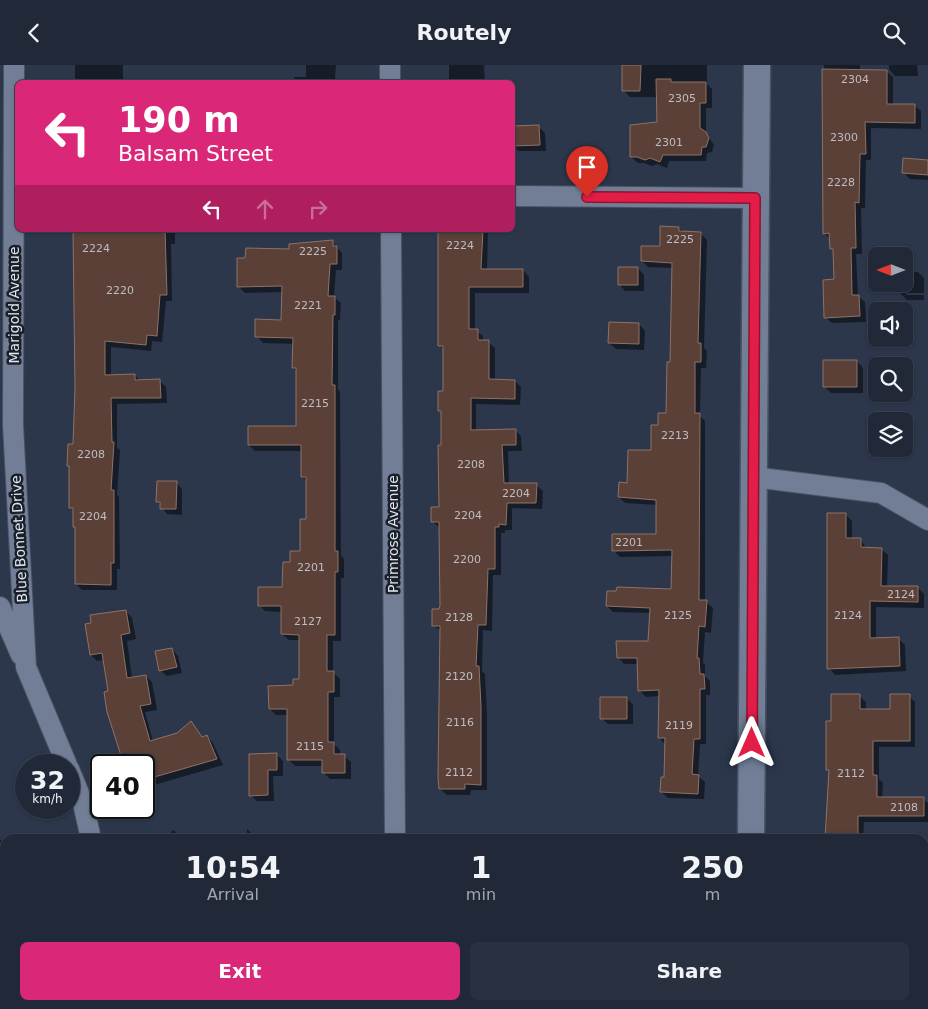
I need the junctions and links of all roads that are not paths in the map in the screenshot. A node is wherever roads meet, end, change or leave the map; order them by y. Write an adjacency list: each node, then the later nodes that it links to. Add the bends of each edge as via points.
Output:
1 (14, 65): 5 (street, Marigold Avenue)
2 (390, 65): 4 (street)
3 (757, 65): 7 (street)
4 (390, 80)
5 (10, 193): 9 (street, Marigold Avenue)
6 (515, 196): 7 (street)
7 (755, 198): 10 (street)
8 (391, 232): 17 (street, Primrose Avenue)
9 (7, 427): 13 (street, Blue Bonnet Drive)
10 (753, 477): 11 (street, via 881,493); 18 (street)
11 (928, 521)
12 (0, 607): 13 (street, Blue Bonnet Drive)
13 (26, 667): 14 (street, Blue Bonnet Drive)
14 (62, 754)
15 (80, 796): 16 (street)
16 (90, 834)
17 (395, 834)
18 (751, 834)

